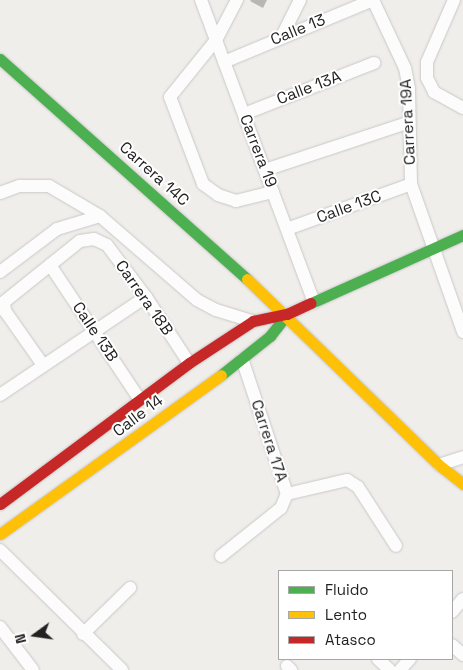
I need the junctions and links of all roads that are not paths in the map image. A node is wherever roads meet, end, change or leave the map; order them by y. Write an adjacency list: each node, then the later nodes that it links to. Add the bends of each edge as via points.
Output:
1 (201, 0): 7 (street, Carrera 19)
2 (237, 0): 7 (street)
3 (300, 0): 6 (street)
4 (373, 0): 6 (street, Calle 13); 13 (street, Carrera 19A, via 405,68 409,89)
5 (454, 0): 11 (street, via 427,62 427,78 434,92)
6 (282, 36): 9 (street, Calle 13)
7 (216, 40): 9 (street, Carrera 19); 16 (street, via 170,97 203,184 218,195 236,201)
8 (0, 58): 26 (street, Carrera 14C)
9 (224, 62): 12 (street, Carrera 19)
10 (374, 63): 12 (street, Calle 13A)
11 (463, 108)
12 (244, 114): 14 (street, Carrera 19)
13 (407, 123): 14 (street); 15 (street, Carrera 19A)
14 (265, 170): 16 (street, Carrera 19)
15 (411, 184): 19 (street, Calle 13C); 21 (street, Carrera 19A)
16 (273, 192): 19 (street, Carrera 19)
17 (0, 193): 18 (street, via 19,186 49,186)
18 (100, 216): 23 (street, via 57,228); 27 (street, via 197,300 216,310)
19 (287, 229): 25 (street, Carrera 19)
20 (463, 235): 21 (street, Calle 14)
21 (434, 247): 25 (street, Calle 14); 29 (street, Carrera 19A)
22 (50, 265): 24 (street, Carrera 18B, via 80,241 94,239 107,245); 28 (street, Calle 13B); 32 (street, via 4,302 5,311)
23 (0, 272)
24 (146, 297): 28 (street); 31 (street, Carrera 18B)
25 (314, 303): 26 (street, Calle 14)
26 (287, 314): 27 (street, Calle 14); 30 (street, Calle 14, via 270,336); 36 (street, Carrera 14C)
27 (253, 321): 31 (street, Calle 14)
28 (93, 330): 32 (street); 34 (street, Calle 13B)
29 (463, 332)
30 (242, 359): 38 (street, Carrera 17A); 40 (street, Calle 14, via 111,457)
31 (189, 363): 34 (street, Calle 14)
32 (43, 365): 33 (street)
33 (0, 395)
34 (140, 400): 39 (street, Calle 14)
35 (463, 458): 36 (street)
36 (439, 465): 37 (street, Carrera 14C)
37 (463, 484)
38 (287, 494): 41 (street, via 348,480 358,486); 43 (street, Carrera 17A, via 281,508)
39 (0, 504)
40 (0, 534)
41 (396, 546)
42 (0, 550): 48 (street)
43 (221, 556)
44 (130, 588): 48 (street)
45 (463, 600): 46 (street)
46 (453, 611)
47 (0, 627): 53 (street)
48 (83, 634): 54 (street)
49 (453, 646): 50 (street)
50 (463, 655)
51 (379, 660): 55 (street)
52 (409, 660): 56 (street)
53 (33, 670)
54 (122, 670)
55 (390, 670)
56 (400, 670)

